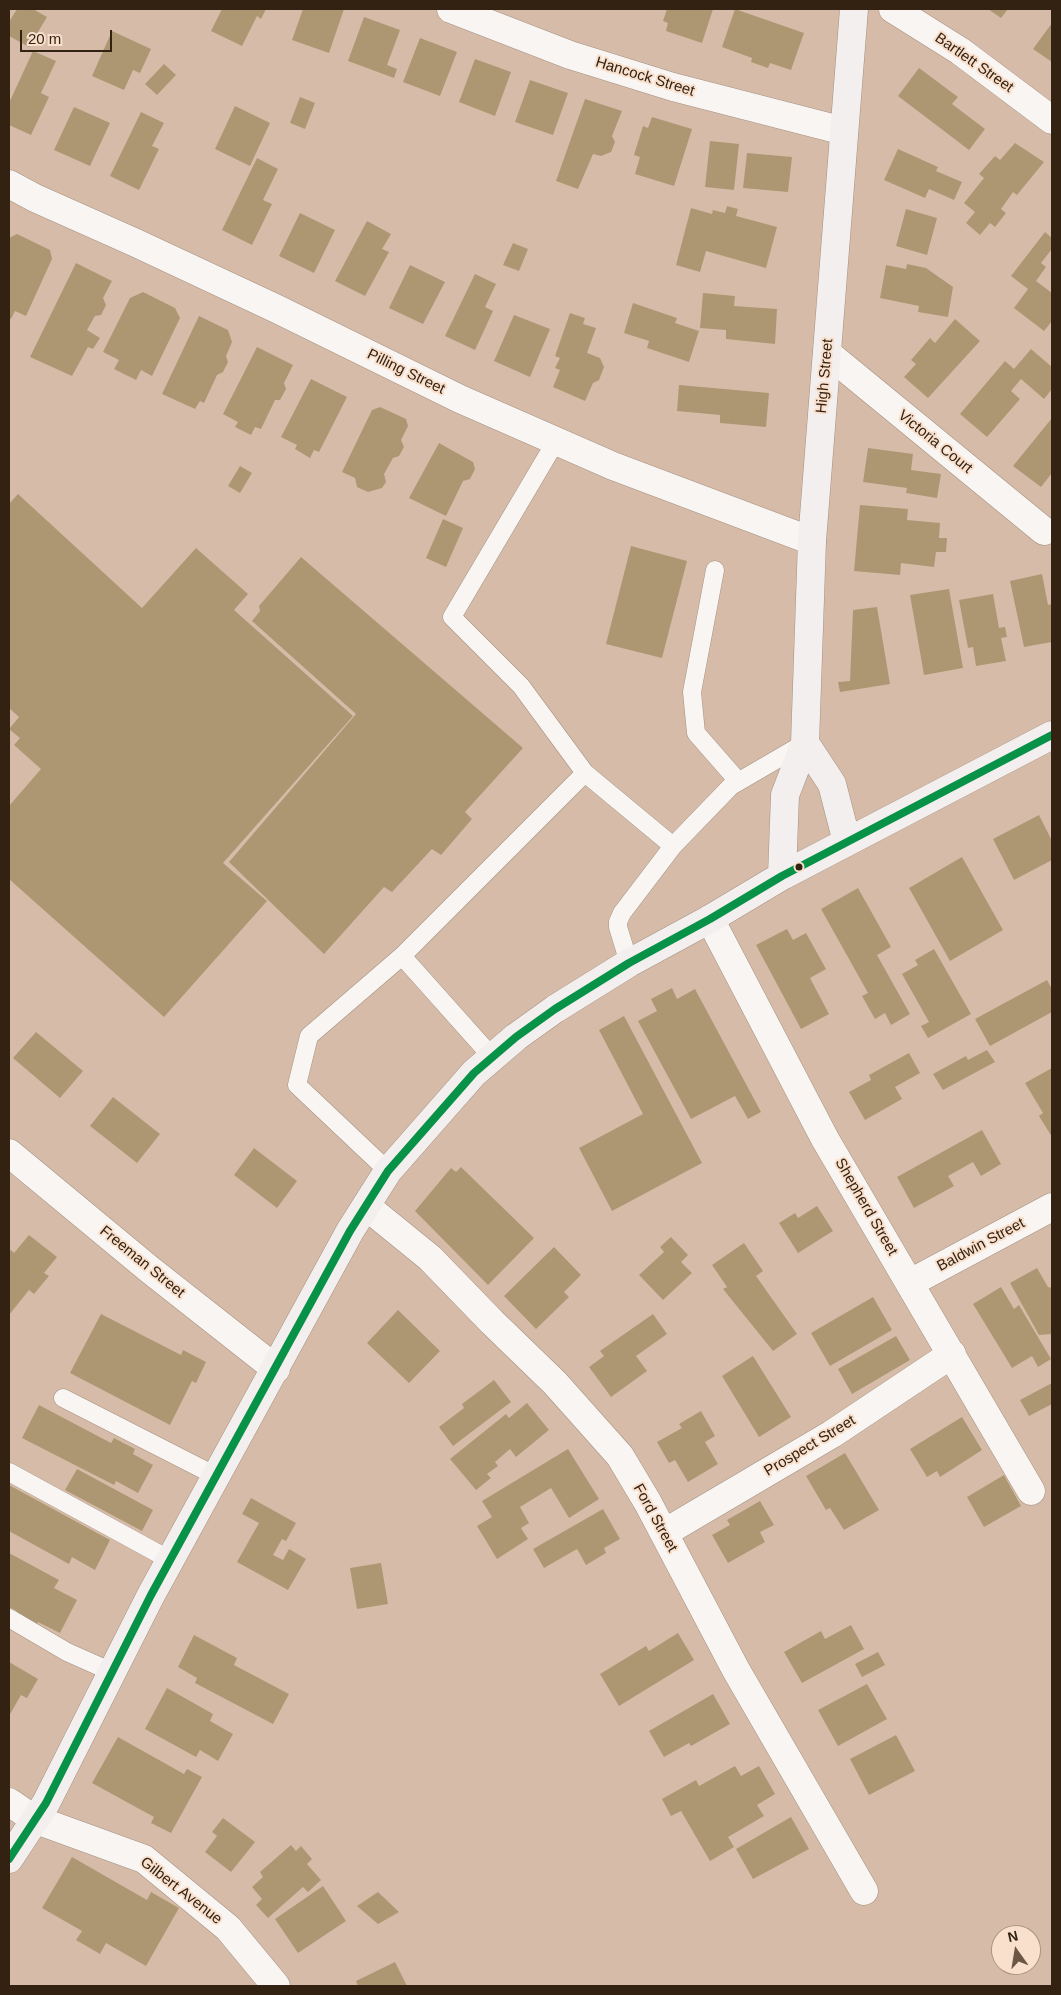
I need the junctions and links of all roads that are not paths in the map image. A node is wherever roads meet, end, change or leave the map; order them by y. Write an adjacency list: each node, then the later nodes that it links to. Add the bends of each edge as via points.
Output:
1 (451, 9): 5 (street, Hancock Street, via 580,58 673,87)
2 (854, 9): 5 (street, High Street)
3 (893, 9): 4 (street, Bartlett Street, via 960,51)
4 (1052, 120)
5 (844, 131): 7 (street, High Street)
6 (9, 184): 8 (street, Pilling Street, via 460,399)
7 (827, 353): 9 (street, Victoria Court); 10 (street, High Street)
8 (556, 441): 10 (street, Pilling Street); 14 (lane, via 452,616 520,686)
9 (1044, 531)
10 (812, 541): 13 (street, High Street)
11 (715, 570): 15 (lane, via 692,692 696,733)
12 (1051, 739): 16 (street)
13 (805, 743): 15 (lane); 16 (street, via 832,784); 18 (street, High Street, via 784,795)
14 (585, 773): 17 (lane); 20 (lane)
15 (738, 781): 17 (lane)
16 (847, 842): 18 (street)
17 (673, 846): 21 (lane, via 618,922)
18 (782, 876): 19 (street)
19 (710, 919): 21 (street); 27 (street, Shepherd Street, via 825,1139)
20 (402, 956): 22 (lane); 24 (lane, via 309,1036 297,1085)
21 (629, 962): 22 (street, via 558,1006)
22 (492, 1058): 24 (street)
23 (9, 1153): 29 (street, Freeman Street)
24 (388, 1171): 25 (street)
25 (366, 1206): 29 (street); 34 (street, Ford Street, via 430,1258 589,1420 620,1456)
26 (1052, 1207): 27 (street, Baldwin Street)
27 (910, 1283): 28 (street, Shepherd Street)
28 (952, 1354): 33 (street, Shepherd Street); 34 (street, Prospect Street, via 832,1434)
29 (276, 1369): 32 (street)
30 (63, 1398): 32 (lane)
31 (9, 1472): 35 (lane)
32 (216, 1476): 35 (street)
33 (1031, 1491)
34 (664, 1533): 41 (street, Ford Street, via 736,1670)
35 (170, 1560): 37 (street)
36 (9, 1618): 37 (lane, via 68,1652)
37 (112, 1672): 39 (street, via 46,1803)
38 (9, 1802): 39 (street, Gilbert Avenue)
39 (34, 1819): 40 (street); 42 (street, Gilbert Avenue, via 144,1859 228,1928)
40 (9, 1859)
41 (864, 1891)
42 (276, 1986)

